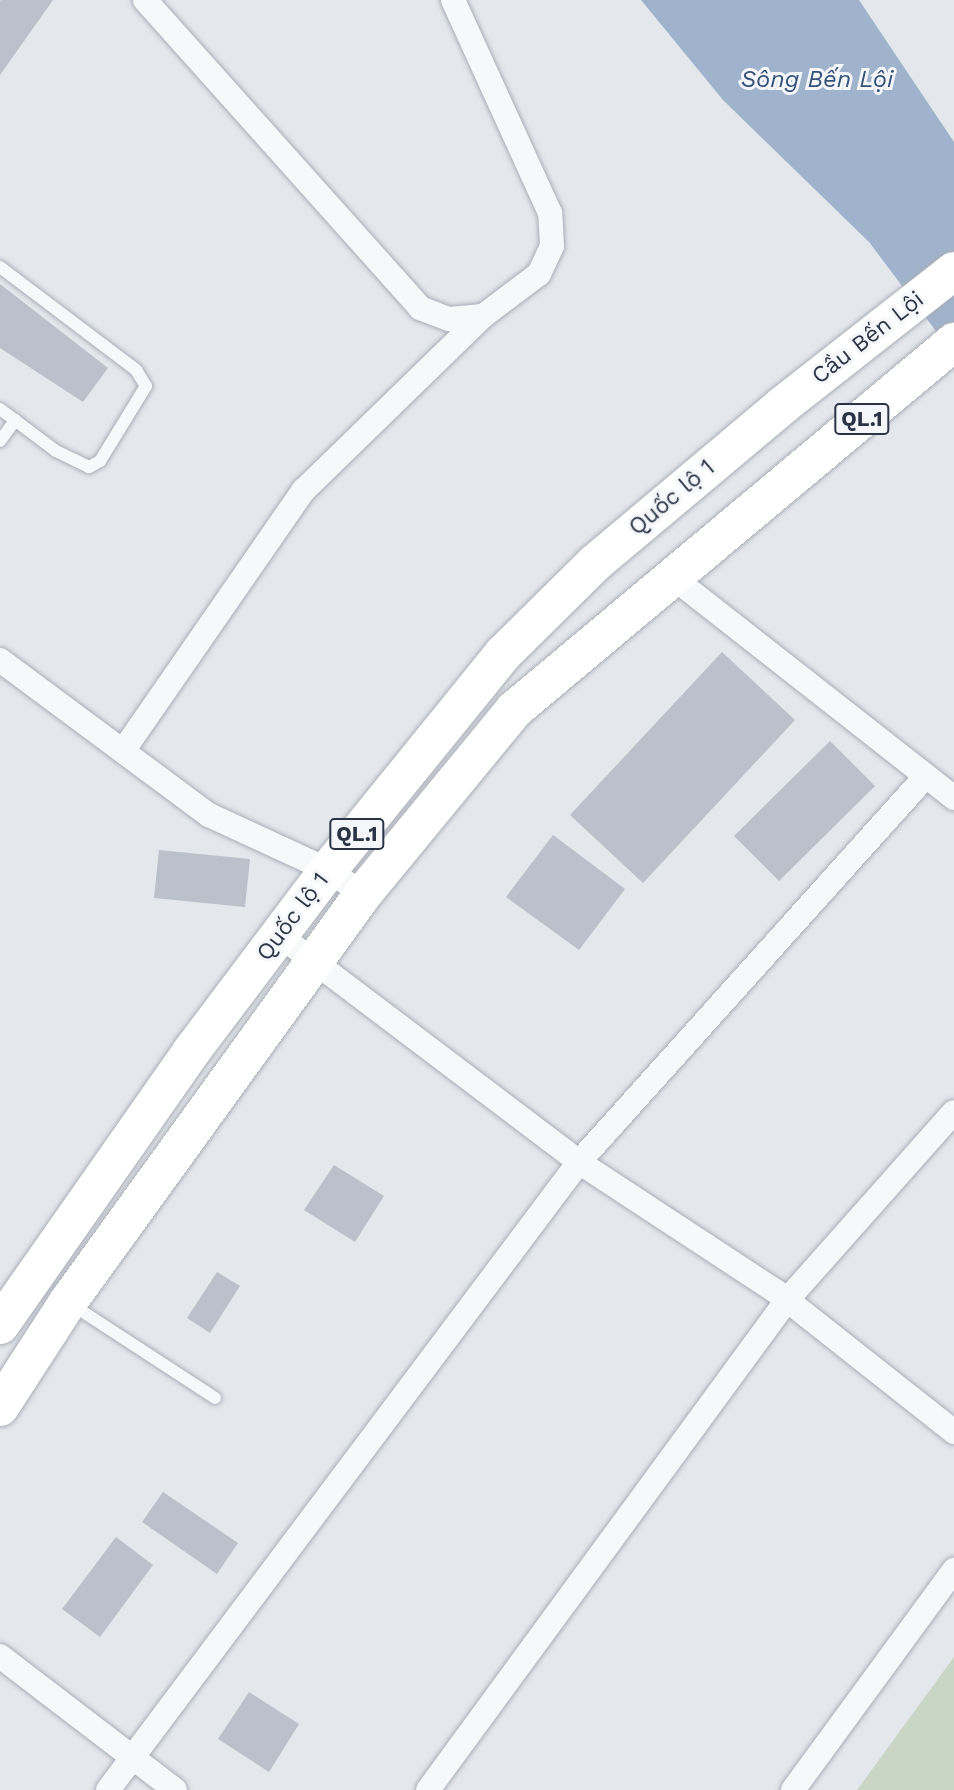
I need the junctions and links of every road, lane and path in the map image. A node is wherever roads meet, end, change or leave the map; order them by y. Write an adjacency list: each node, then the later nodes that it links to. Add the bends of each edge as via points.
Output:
1 (145, 0): 5 (street, via 420,308 449,319)
2 (453, 0): 5 (street, via 550,213 552,246 539,274)
3 (0, 267): 9 (lane, via 136,370 146,386 146,393 95,466 82,467)
4 (954, 271): 7 (highway, Cầu Bến Lội / QL.1)
5 (484, 316): 13 (street, via 304,490)
6 (954, 342): 11 (highway, Quốc lộ 1 / QL.1)
7 (783, 405): 16 (highway, Quốc lộ 1 / QL.1, via 595,563 503,654)
8 (0, 409): 9 (lane)
9 (15, 420): 10 (lane)
10 (0, 441)
11 (675, 579): 14 (street); 17 (highway, Quốc lộ 1 / QL.1, via 513,710)
12 (0, 660): 13 (street)
13 (123, 751): 16 (street, via 209,815)
14 (926, 776): 15 (street); 21 (street)
15 (954, 798)
16 (327, 870): 17 (street); 18 (highway, Quốc lộ 1 / QL.1)
17 (363, 894): 19 (highway, Quốc lộ 1 / QL.1)
18 (279, 935): 19 (street); 24 (highway, Quốc lộ 1 / QL.1)
19 (314, 962): 21 (street); 23 (highway, Quốc lộ 1 / QL.1)
20 (954, 1112): 22 (street)
21 (579, 1162): 22 (street); 30 (street)
22 (787, 1300): 27 (street); 33 (street)
23 (68, 1301): 25 (lane); 26 (highway, Quốc lộ 1 / QL.1)
24 (0, 1325)
25 (215, 1398)
26 (0, 1407)
27 (954, 1433)
28 (954, 1570): 34 (street)
29 (0, 1656): 30 (street)
30 (132, 1757): 31 (street); 32 (street)
31 (108, 1790)
32 (175, 1790)
33 (429, 1790)
34 (793, 1790)

